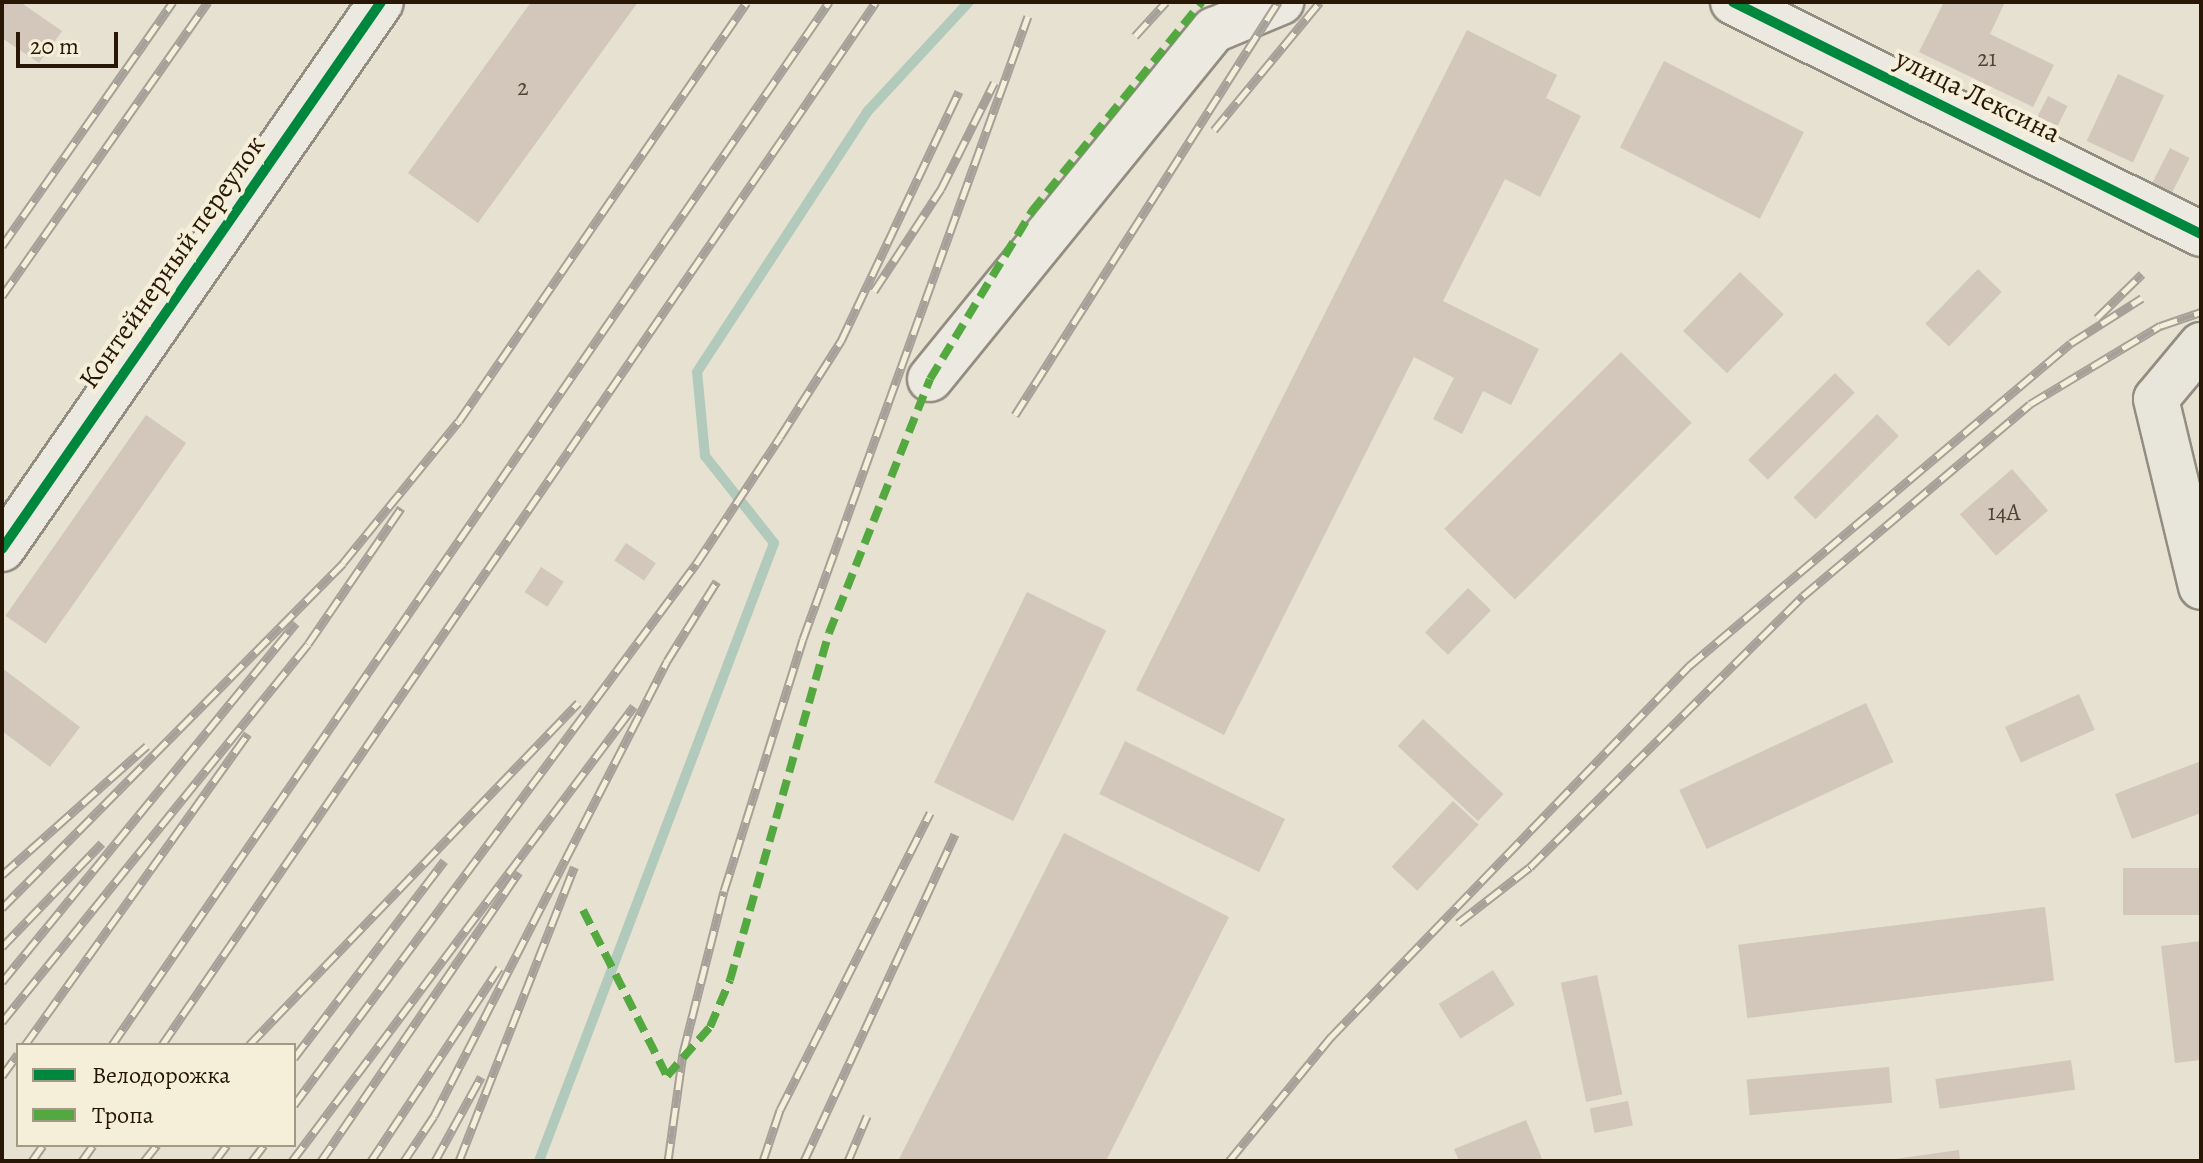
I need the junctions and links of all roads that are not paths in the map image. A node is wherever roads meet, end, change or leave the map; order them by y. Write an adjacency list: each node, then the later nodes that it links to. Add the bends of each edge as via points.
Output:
1 (381, 2): 7 (street, Контейнерный переулок)
2 (1281, 2): 6 (street, via 1214,30)
3 (1733, 2): 4 (street, улица Лексина)
4 (2201, 234)
5 (2201, 345): 8 (main road, via 2156,399)
6 (930, 379)
7 (2, 549)
8 (2201, 587)

